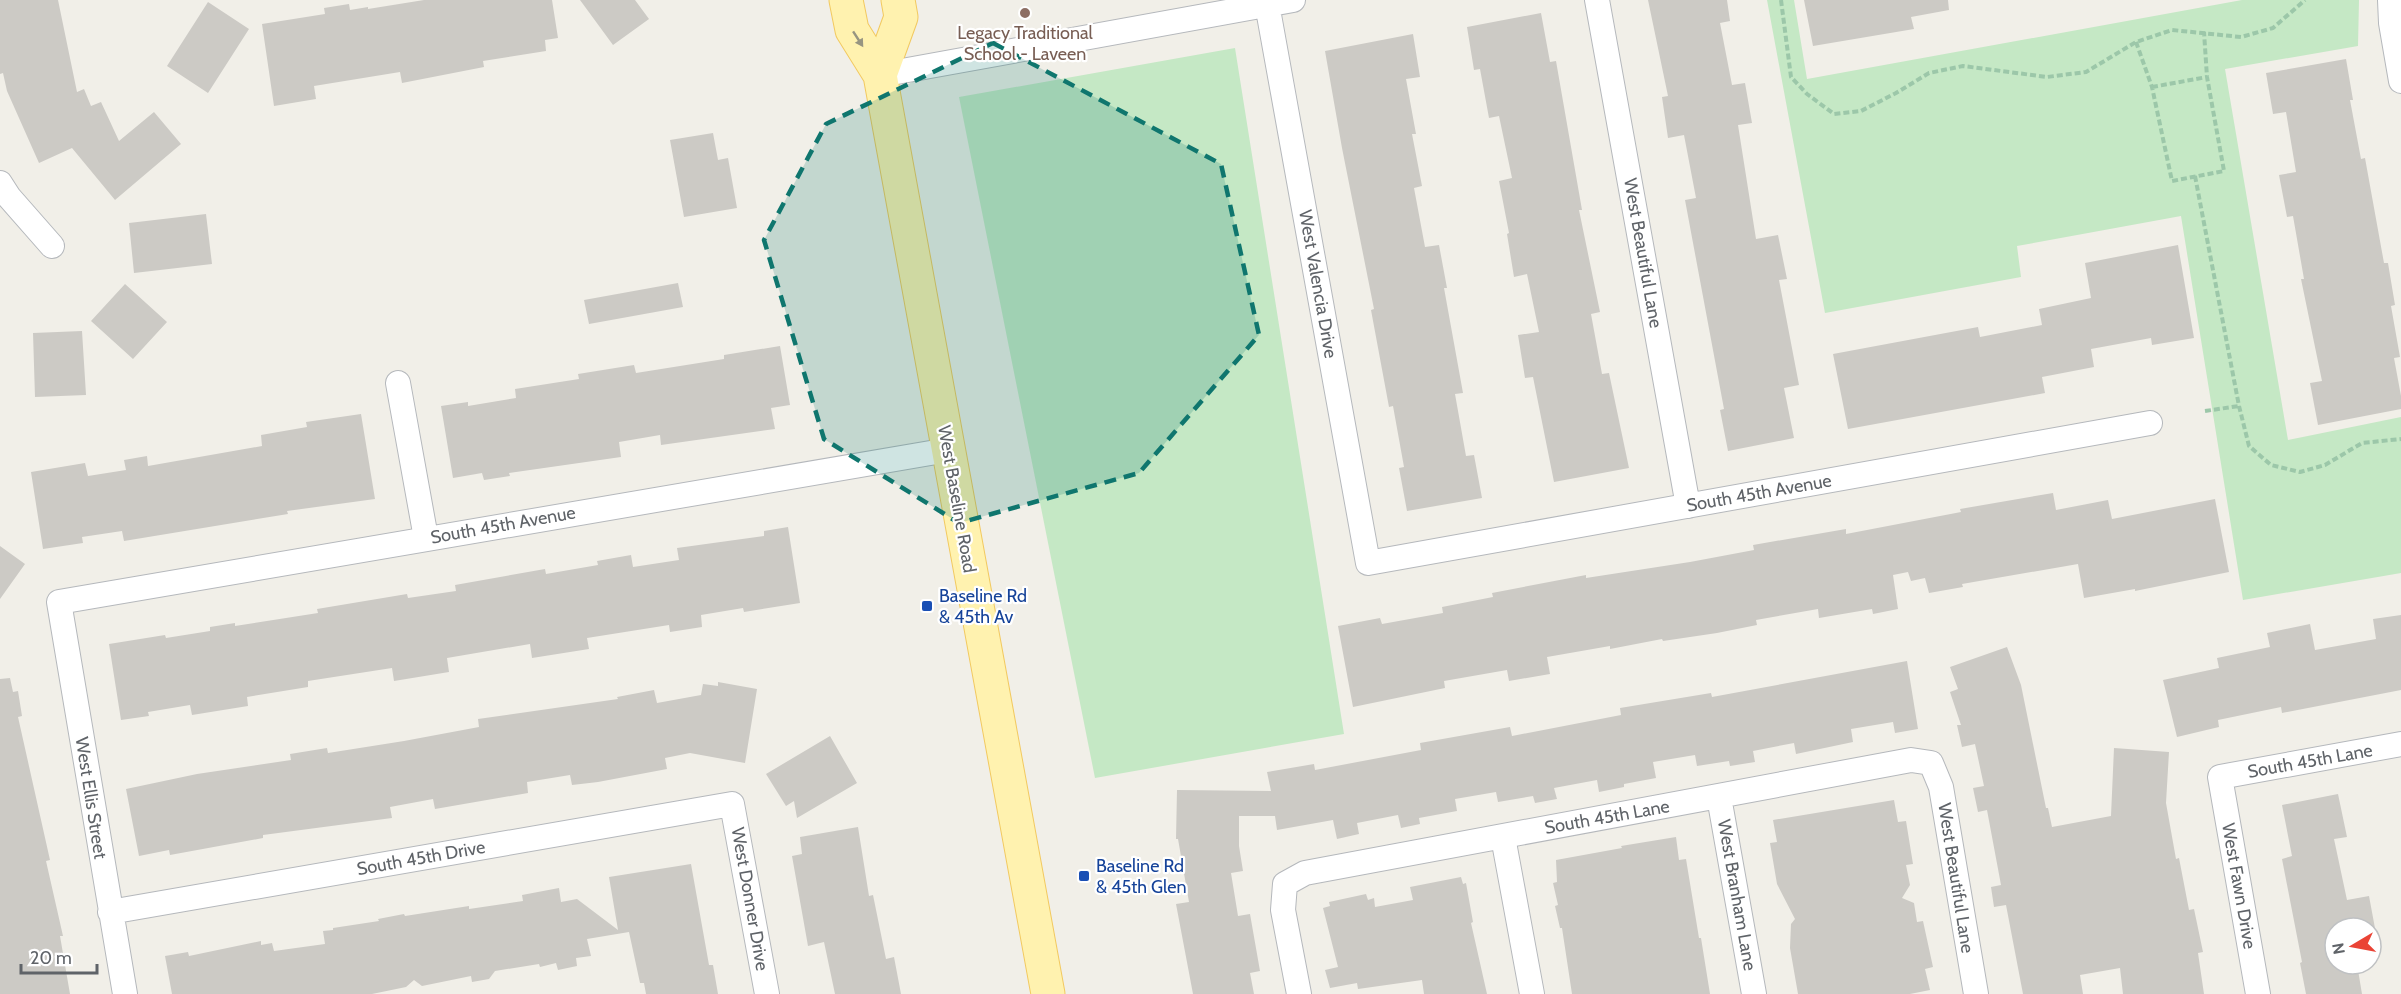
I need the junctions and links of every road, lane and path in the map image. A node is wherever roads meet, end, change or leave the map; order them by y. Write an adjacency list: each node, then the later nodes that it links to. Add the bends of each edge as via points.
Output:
1 (846, 0): 11 (main road, West Baseline Road, one-way to 11, via 852,30)
2 (898, 0): 11 (main road, via 901,17)
3 (1293, 0): 8 (street)
4 (1597, 0): 24 (street, West Beautiful Lane)
5 (1781, 0): 10 (path, via 1791,77 1834,114 1861,111 1929,73 1963,66 2047,77 2086,72)
6 (2305, 0): 9 (path, via 2273,28 2241,37)
7 (2390, 0): 13 (street)
8 (1268, 4): 11 (street); 26 (street, West Valencia Drive)
9 (2204, 32): 10 (path, via 2172,30); 12 (path)
10 (2136, 42): 14 (path)
11 (880, 75): 23 (main road, West Baseline Road)
12 (2207, 77): 14 (path); 15 (path, via 2224,171)
13 (2401, 81)
14 (2152, 87): 15 (path, via 2172,181)
15 (2195, 176): 19 (path)
16 (0, 183): 17 (street)
17 (52, 246)
18 (398, 382): 25 (street)
19 (2239, 406): 20 (path); 22 (path, via 2248,446 2271,465 2300,472 2325,465 2362,442)
20 (2205, 411)
21 (2150, 423): 24 (street, South 45th Avenue)
22 (2401, 438)
23 (948, 450): 25 (street, South 45th Avenue); 37 (main road, West Baseline Road)
24 (1688, 506): 26 (street, South 45th Avenue)
25 (426, 538): 27 (street, South 45th Avenue)
26 (1368, 562)
27 (59, 602): 34 (street, West Ellis Street)
28 (2401, 744): 30 (street, South 45th Lane)
29 (1931, 763): 31 (street, South 45th Lane, via 1911,760); 41 (street, West Beautiful Lane, via 1941,787)
30 (2220, 777): 42 (street, West Fawn Drive)
31 (1719, 797): 33 (street, South 45th Lane); 40 (street, West Branham Lane)
32 (732, 804): 34 (street, South 45th Drive); 36 (street, West Donner Drive)
33 (1503, 837): 38 (street, South 45th Lane, via 1305,873 1285,885 1283,910); 39 (street)
34 (110, 912): 35 (street, West Ellis Street)
35 (125, 994)
36 (767, 994)
37 (1048, 994)
38 (1299, 994)
39 (1532, 994)
40 (1754, 994)
41 (1976, 994)
42 (2258, 994)

